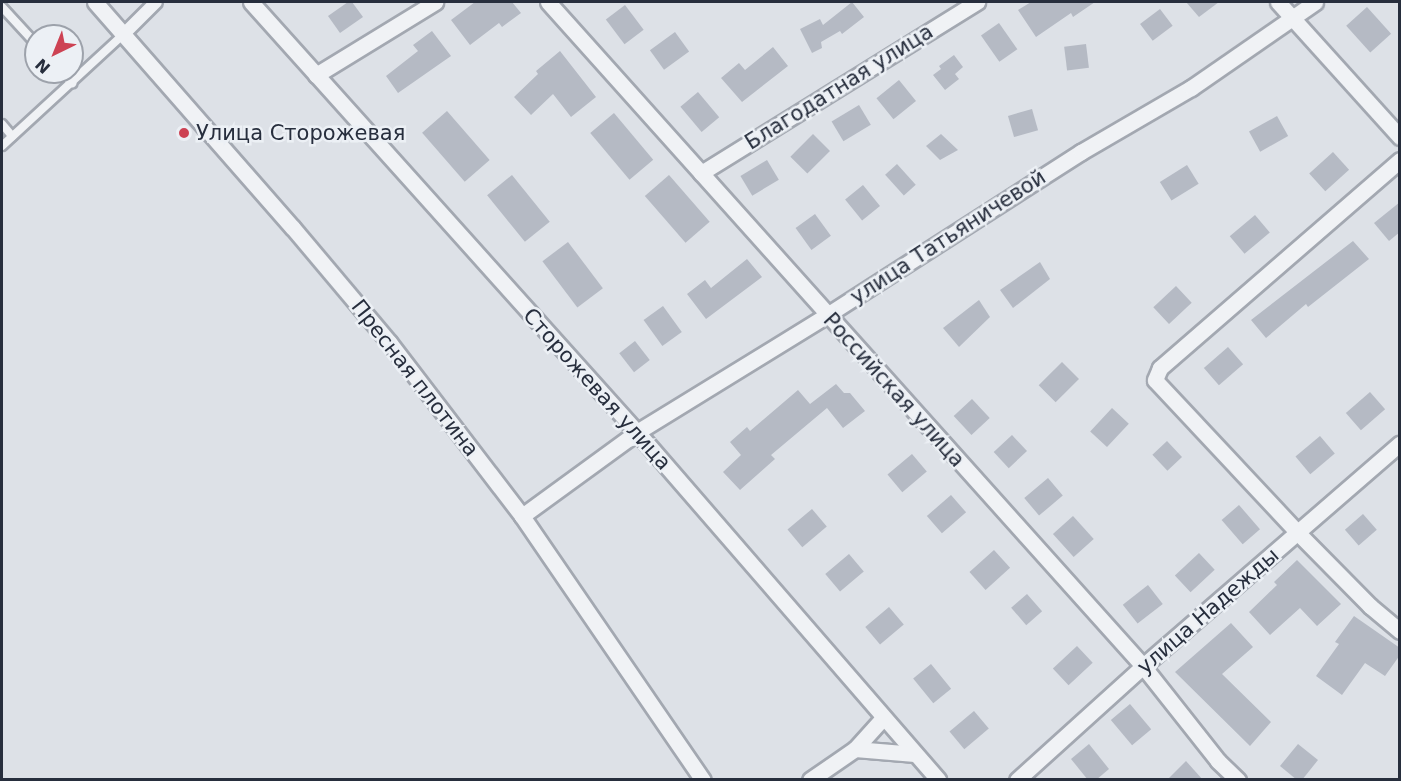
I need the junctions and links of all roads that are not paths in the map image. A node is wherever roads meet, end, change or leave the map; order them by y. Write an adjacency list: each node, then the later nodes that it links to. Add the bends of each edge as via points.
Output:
1 (94, 2): 12 (street, Пресная плотина)
2 (156, 2): 12 (street)
3 (251, 2): 14 (street, Сторожевая улица)
4 (435, 2): 14 (street)
5 (548, 2): 21 (street, Российская улица)
6 (977, 2): 21 (street, Благодатная улица)
7 (1278, 2): 10 (street)
8 (1315, 2): 10 (street, улица Татьяничевой)
9 (2, 7): 11 (lane)
10 (1293, 19): 18 (street); 22 (street, улица Татьяничевой, via 1191,88 1081,152)
11 (24, 31)
12 (124, 34): 13 (lane); 25 (street, Пресная плотина, via 389,342)
13 (84, 72)
14 (316, 75): 23 (street, Сторожевая улица)
15 (71, 84): 17 (lane)
16 (2, 124): 17 (lane)
17 (12, 136): 19 (lane)
18 (1400, 136)
19 (2, 146)
20 (1400, 160): 26 (street, via 1160,368 1155,380)
21 (701, 173): 22 (street, Российская улица)
22 (827, 315): 23 (street, улица Татьяничевой); 28 (street, Российская улица)
23 (637, 432): 25 (street, улица Татьяничевой); 29 (street, Сторожевая улица)
24 (1400, 443): 26 (street, улица Надежды)
25 (522, 516): 32 (street, Пресная плотина)
26 (1298, 533): 27 (street); 28 (street, улица Надежды)
27 (1400, 631)
28 (1143, 666): 35 (street, улица Надежды); 36 (street, Российская улица, via 1218,761)
29 (883, 718): 30 (street); 31 (street, Сторожевая улица)
30 (855, 749): 31 (street); 33 (street)
31 (915, 754): 34 (street, Сторожевая улица)
32 (703, 780)
33 (810, 780)
34 (938, 780)
35 (1017, 780)
36 (1238, 780)

